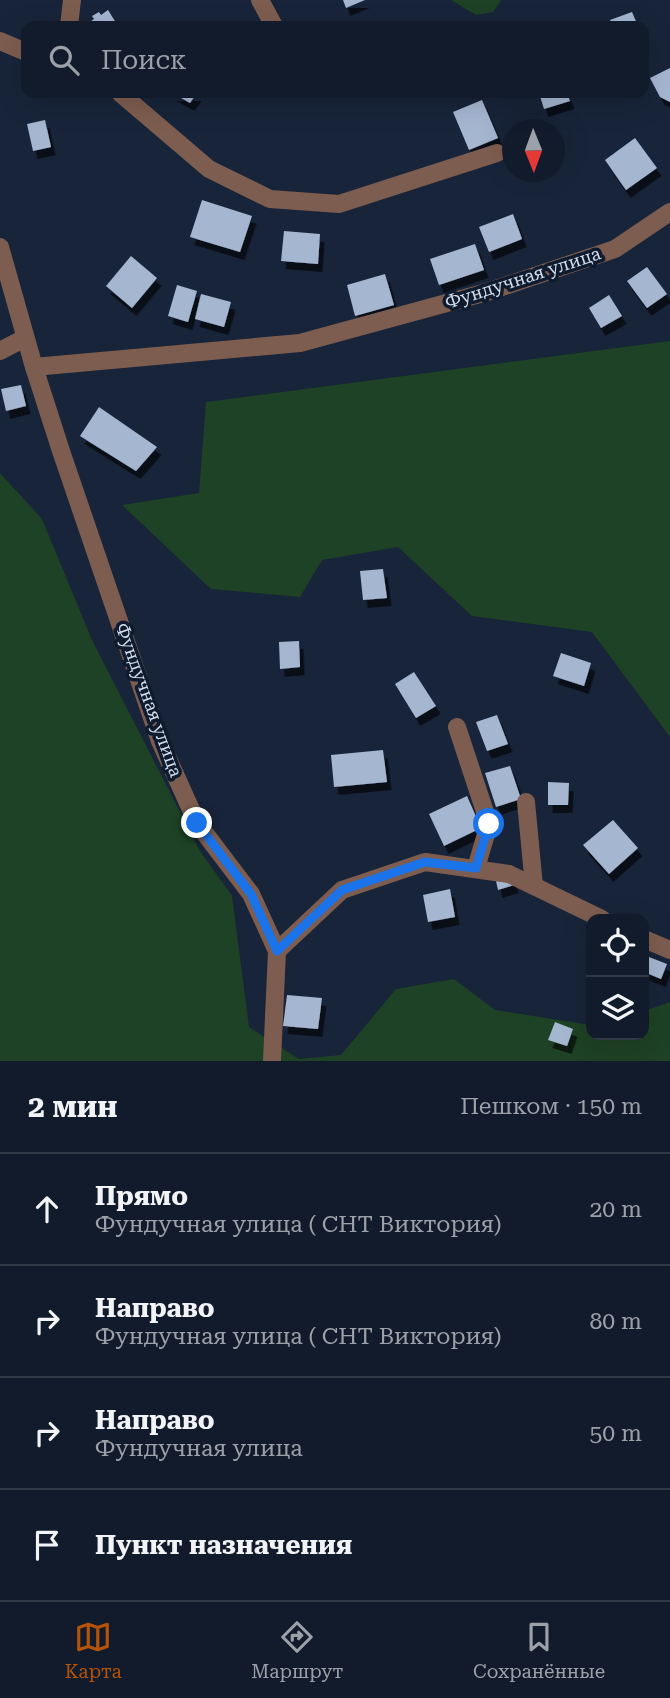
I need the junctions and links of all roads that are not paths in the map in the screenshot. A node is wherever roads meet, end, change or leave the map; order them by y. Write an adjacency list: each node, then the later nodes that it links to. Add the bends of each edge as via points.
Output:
1 (72, 0): 3 (street)
2 (260, 0): 4 (street)
3 (70, 21)
4 (271, 21)
5 (0, 41): 6 (street)
6 (21, 50)
7 (126, 98): 8 (street, via 209,169 270,199 339,204)
8 (497, 153)
9 (670, 212): 13 (street, Фундучная улица, via 615,249 487,292 300,343)
10 (0, 247): 11 (street, Фундучная улица)
11 (25, 338): 12 (street); 13 (street, Фундучная улица)
12 (0, 351)
13 (34, 367): 21 (street, Фундучная улица, via 160,741 197,823 251,894)
14 (457, 727): 16 (street, via 489,824)
15 (526, 802): 17 (street)
16 (476, 868): 17 (street, via 509,874); 21 (street, via 425,862 342,890)
17 (534, 886): 18 (street)
18 (592, 914)
19 (649, 941): 20 (street)
20 (670, 950)
21 (277, 951): 22 (street, Фундучная улица)
22 (272, 1061)

